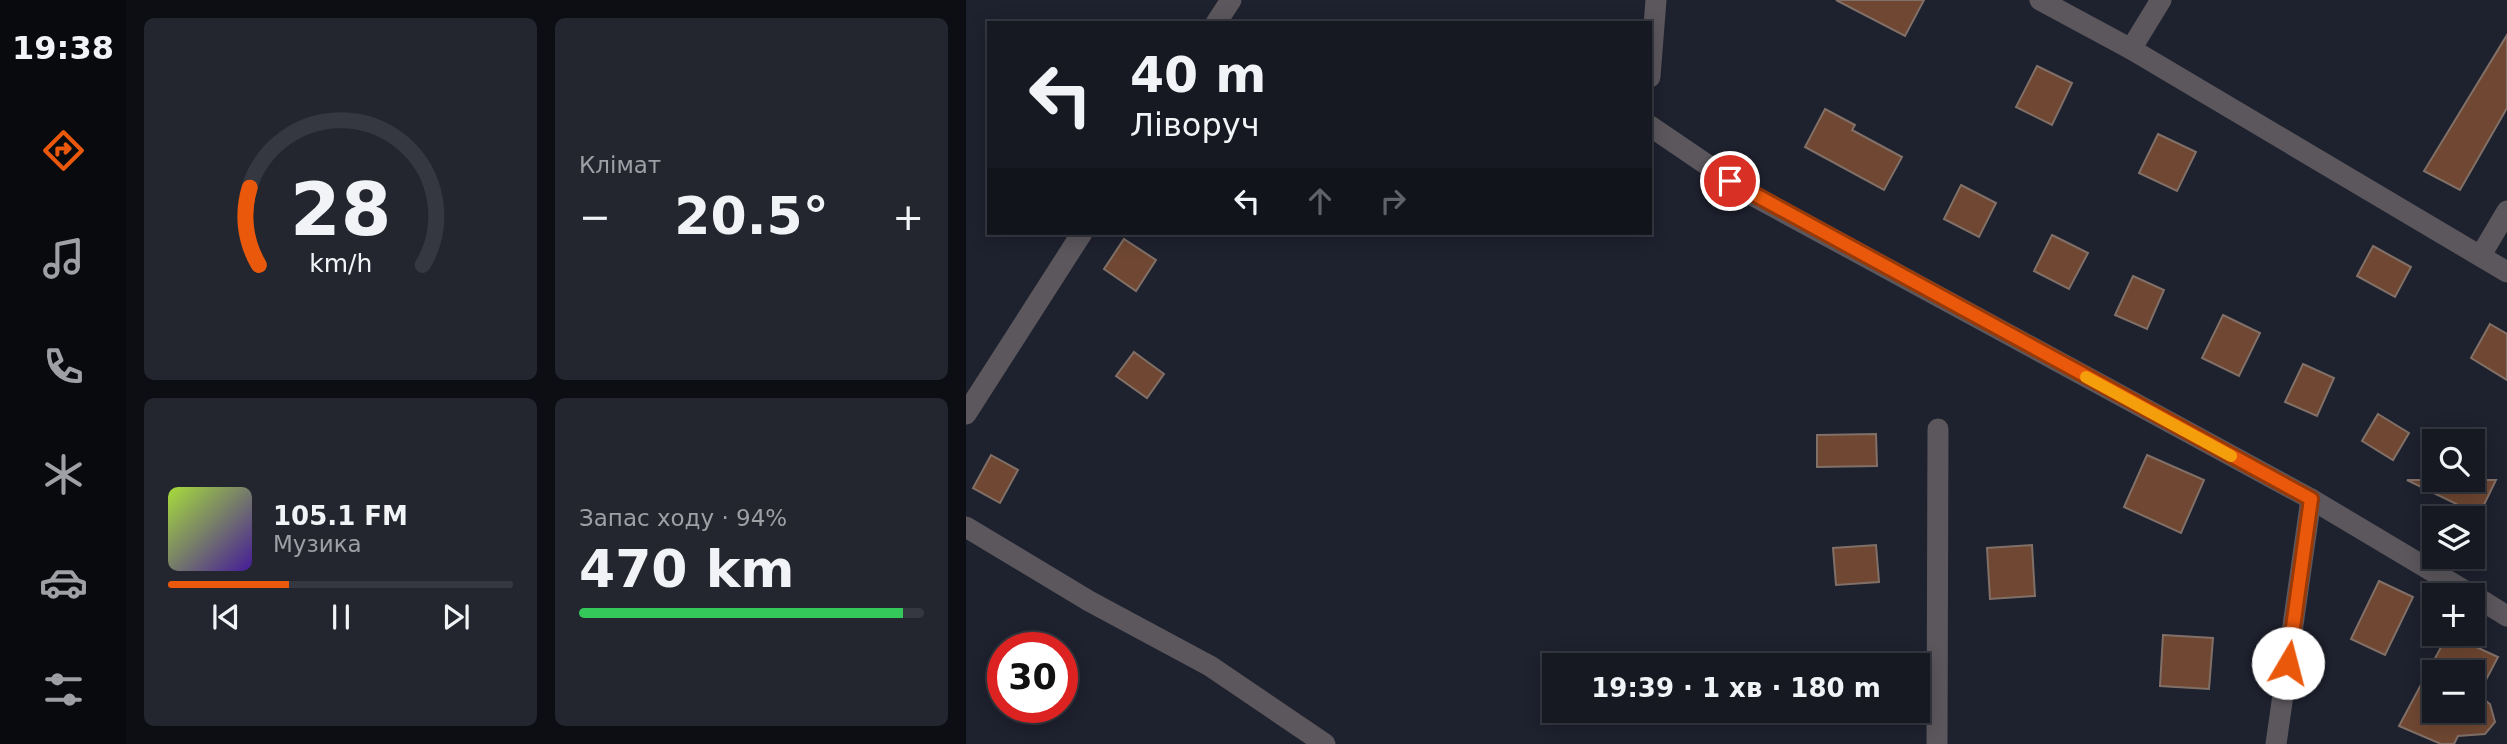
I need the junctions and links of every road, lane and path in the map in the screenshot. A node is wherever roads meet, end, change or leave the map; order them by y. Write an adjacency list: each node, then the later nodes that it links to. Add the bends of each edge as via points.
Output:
1 (1231, 0): 5 (street)
2 (1657, 0): 7 (street)
3 (2040, 0): 6 (street)
4 (2161, 0): 6 (street)
5 (1217, 21)
6 (2131, 49): 11 (street)
7 (1652, 55)
8 (1652, 127): 15 (street, via 1749,194)
9 (2507, 211): 11 (street)
10 (1081, 235): 13 (street)
11 (2481, 255): 12 (street)
12 (2507, 272)
13 (966, 414)
14 (1938, 429): 21 (street)
15 (2311, 499): 17 (street); 22 (street)
16 (966, 527): 20 (street, via 1210,666)
17 (2452, 583)
18 (2485, 603): 19 (street)
19 (2507, 616)
20 (1325, 744)
21 (1937, 744)
22 (2276, 744)

